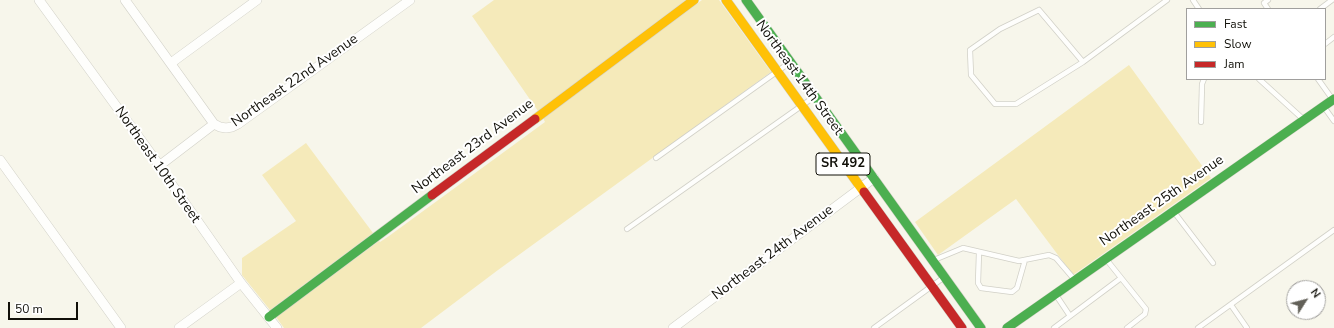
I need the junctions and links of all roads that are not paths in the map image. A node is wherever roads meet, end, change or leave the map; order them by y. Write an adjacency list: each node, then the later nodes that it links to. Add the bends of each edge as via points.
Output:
1 (39, 0): 30 (street, Northeast 10th Street)
2 (125, 0): 15 (street)
3 (257, 0): 15 (street)
4 (410, 0): 27 (street, Northeast 22nd Avenue, via 238,124 226,128)
5 (694, 0): 48 (street, Northeast 23rd Avenue)
6 (726, 0): 16 (street, Northeast 14th Street / SR 492)
7 (746, 0): 13 (street, Northeast 14th Street / SR 492)
8 (1167, 0): 14 (lane)
9 (1268, 0): 11 (lane, via 1264,3)
10 (1332, 0): 12 (lane)
11 (1267, 8)
12 (1321, 8)
13 (790, 62): 16 (lane); 20 (street, Northeast 14th Street / SR 492)
14 (1083, 62): 14 (lane, via 1016,104 995,104 971,75 970,50 1000,29 1039,10)
15 (170, 63): 27 (street)
16 (777, 71): 22 (street, Northeast 14th Street / SR 492); 28 (lane)
17 (1204, 80): 26 (lane)
18 (1260, 80): 24 (lane)
19 (1319, 80): 21 (lane)
20 (815, 96): 22 (lane); 31 (street, Northeast 14th Street / SR 492)
21 (1333, 99): 23 (street, Northeast 25th Avenue)
22 (802, 106): 32 (street, Northeast 14th Street / SR 492); 34 (lane)
23 (1323, 106): 24 (street, Northeast 25th Avenue); 25 (lane)
24 (1304, 120): 33 (street, Northeast 25th Avenue)
25 (1334, 121)
26 (1201, 122)
27 (214, 124): 30 (street, Northeast 22nd Avenue)
28 (656, 158)
29 (0, 160): 50 (street)
30 (159, 166): 44 (street, Northeast 10th Street)
31 (874, 178): 32 (street, Northeast 24th Avenue); 38 (street, Northeast 14th Street / SR 492)
32 (860, 188): 45 (street, Northeast 14th Street / SR 492); 53 (street, Northeast 24th Avenue)
33 (1173, 211): 37 (street, Northeast 25th Avenue); 40 (lane)
34 (627, 229)
35 (1334, 230): 47 (lane)
36 (979, 252): 38 (lane, via 963,248); 39 (lane); 39 (lane, via 978,283 981,288 1012,292 1017,288)
37 (1105, 258): 42 (lane); 43 (street, Northeast 25th Avenue)
38 (932, 260): 41 (street, Northeast 14th Street / SR 492)
39 (1024, 260): 43 (lane, via 1049,255 1056,258)
40 (1213, 263)
41 (944, 277): 45 (lane); 56 (street, Northeast 14th Street / SR 492)
42 (1121, 278): 49 (lane); 59 (lane, via 1146,310 1145,314)
43 (1074, 280): 46 (street, Northeast 25th Avenue)
44 (241, 283): 48 (street, Northeast 10th Street); 51 (street)
45 (932, 286): 54 (lane); 55 (street, Northeast 14th Street / SR 492)
46 (1055, 294): 49 (lane); 57 (street, Northeast 25th Avenue)
47 (1231, 305): 60 (lane); 61 (lane)
48 (269, 316): 52 (street, Northeast 10th Street)
49 (1070, 316): 58 (lane)
50 (121, 328)
51 (179, 328)
52 (277, 328)
53 (673, 328)
54 (874, 328)
55 (962, 328)
56 (981, 328)
57 (1007, 328)
58 (1054, 328)
59 (1127, 328)
60 (1198, 328)
61 (1247, 328)

